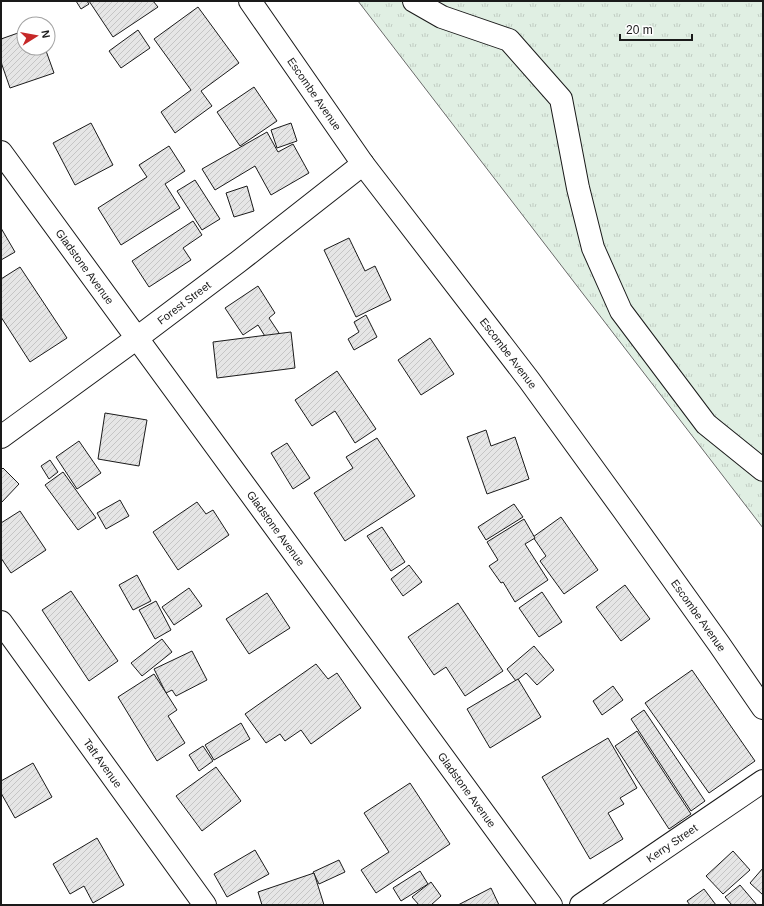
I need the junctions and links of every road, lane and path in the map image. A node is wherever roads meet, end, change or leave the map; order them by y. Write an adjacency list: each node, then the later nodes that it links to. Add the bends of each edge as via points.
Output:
1 (250, 1): 4 (street, Escombe Avenue)
2 (414, 1): 7 (street, via 442,17 509,40 561,99 578,188 593,248 621,311 706,424)
3 (1, 152): 5 (street, Gladstone Avenue)
4 (363, 164): 5 (street, Forest Street); 9 (street, Escombe Avenue, via 529,380)
5 (137, 338): 6 (street, Forest Street); 12 (street, Gladstone Avenue)
6 (1, 437)
7 (763, 470)
8 (1, 622): 11 (street, Taft Avenue)
9 (763, 708)
10 (763, 782): 13 (street, Kerry Street)
11 (205, 905)
12 (551, 905)
13 (581, 905)

